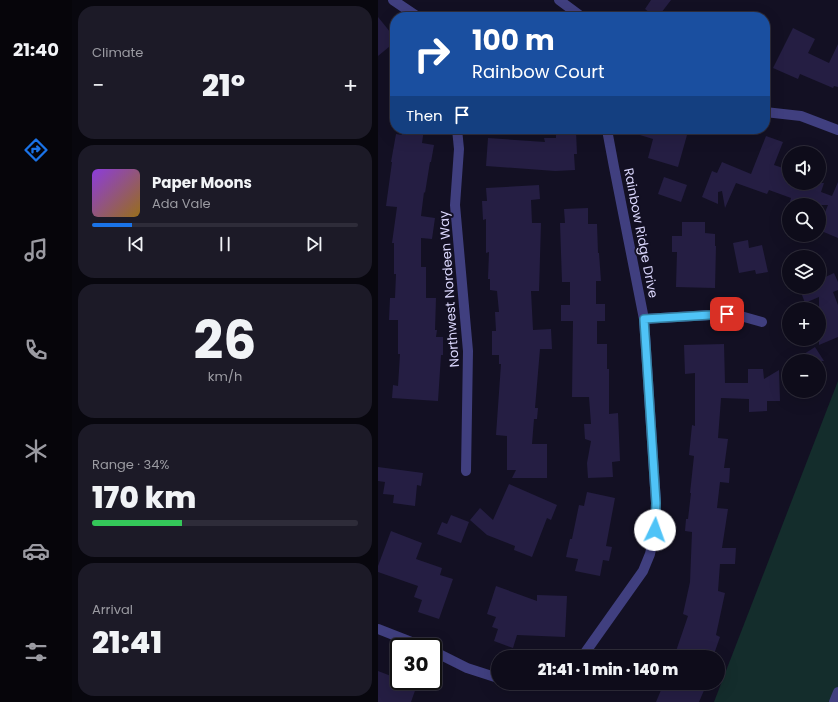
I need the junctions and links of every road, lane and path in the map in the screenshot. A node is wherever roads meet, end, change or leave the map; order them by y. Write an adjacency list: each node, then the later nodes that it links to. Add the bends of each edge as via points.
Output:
1 (393, 0): 3 (street)
2 (559, 0): 4 (street)
3 (411, 12)
4 (575, 12)
5 (770, 113): 6 (street, via 801,116)
6 (838, 130)
7 (458, 134): 11 (street, Northwest Nordeen Way, via 459,149 455,205 468,351)
8 (608, 134): 9 (street, Rainbow Ridge Drive)
9 (644, 319): 10 (street, via 727,314); 14 (street, Rainbow Ridge Drive, via 656,503 655,530 643,571)
10 (762, 322)
11 (466, 471)
12 (378, 629): 13 (street)
13 (401, 638)
14 (587, 650)
15 (442, 655): 16 (street, via 467,668)
16 (491, 676)
17 (838, 692): 18 (street)
18 (834, 702)

